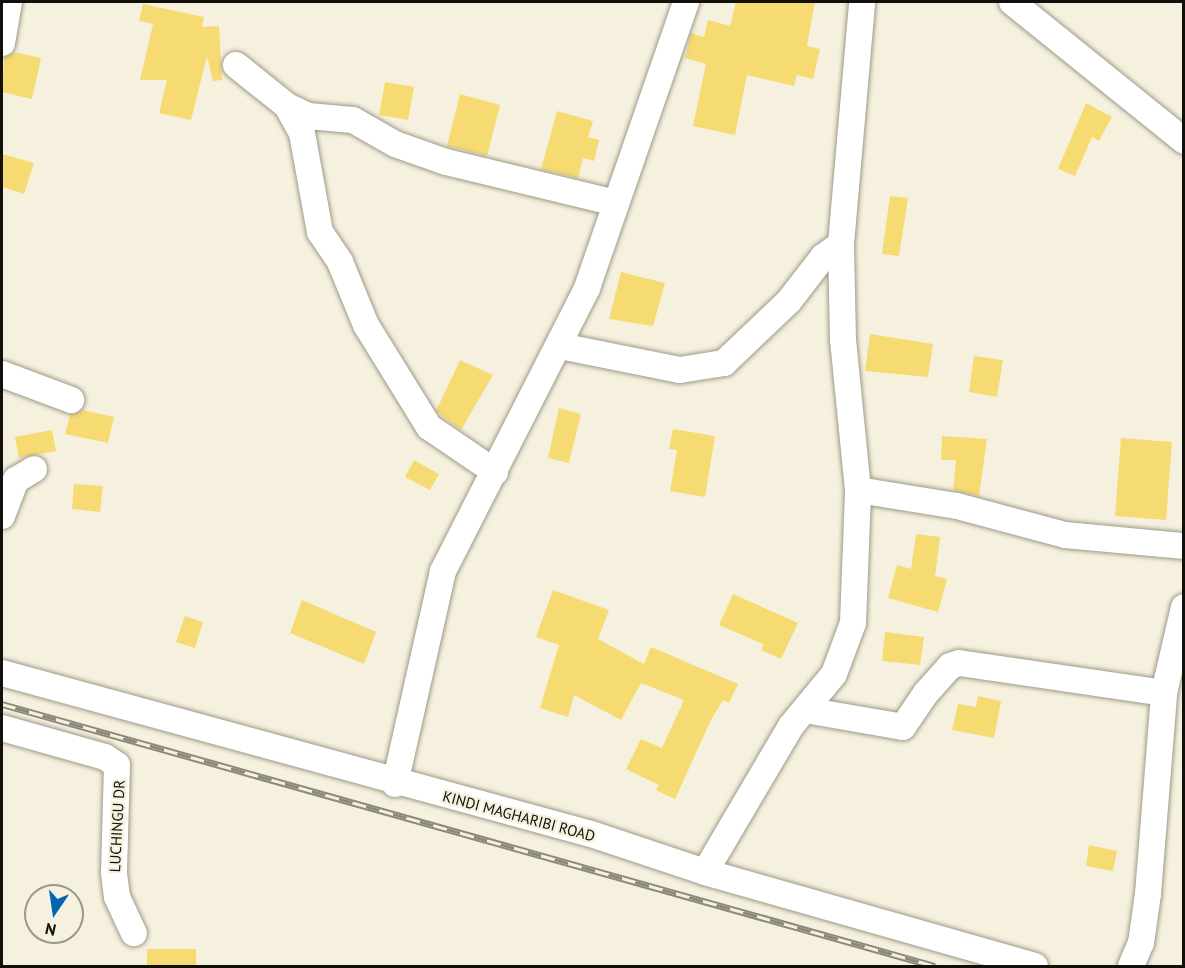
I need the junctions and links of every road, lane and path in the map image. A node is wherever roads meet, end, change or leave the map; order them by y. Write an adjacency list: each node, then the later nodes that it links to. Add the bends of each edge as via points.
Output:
1 (9, 2): 5 (street)
2 (686, 2): 9 (street)
3 (862, 2): 10 (street)
4 (1012, 2): 8 (street)
5 (2, 43)
6 (236, 65): 7 (street)
7 (287, 106): 9 (street, via 308,116 353,120 395,144 447,162); 15 (street, via 302,133 320,232 340,262 366,325 429,427)
8 (1184, 141)
9 (616, 203): 11 (street, via 588,288)
10 (840, 244): 11 (street, via 724,363 680,370); 16 (street, via 843,340)
11 (560, 346): 15 (street)
12 (2, 374): 13 (street)
13 (71, 400)
14 (34, 469): 17 (street, via 16,480)
15 (495, 472): 24 (street, via 443,571)
16 (858, 490): 18 (street, via 957,506 1065,535); 22 (street, via 853,623 834,674)
17 (2, 516)
18 (1184, 546)
19 (1184, 607): 21 (street)
20 (2, 673): 24 (street, KINDI MAGHARIBI ROAD, via 250,739)
21 (1164, 693): 22 (street, via 958,663 950,666 926,693 903,727); 28 (street, via 1148,894 1141,943)
22 (805, 710): 25 (street, via 749,792)
23 (2, 728): 26 (street, LUCHINGU DR, via 105,757 117,765 114,873 117,897)
24 (395, 783): 25 (street, KINDI MAGHARIBI ROAD, via 591,834)
25 (705, 872): 27 (street, KINDI MAGHARIBI ROAD)
26 (134, 933)
27 (1035, 966)
28 (1131, 966)

